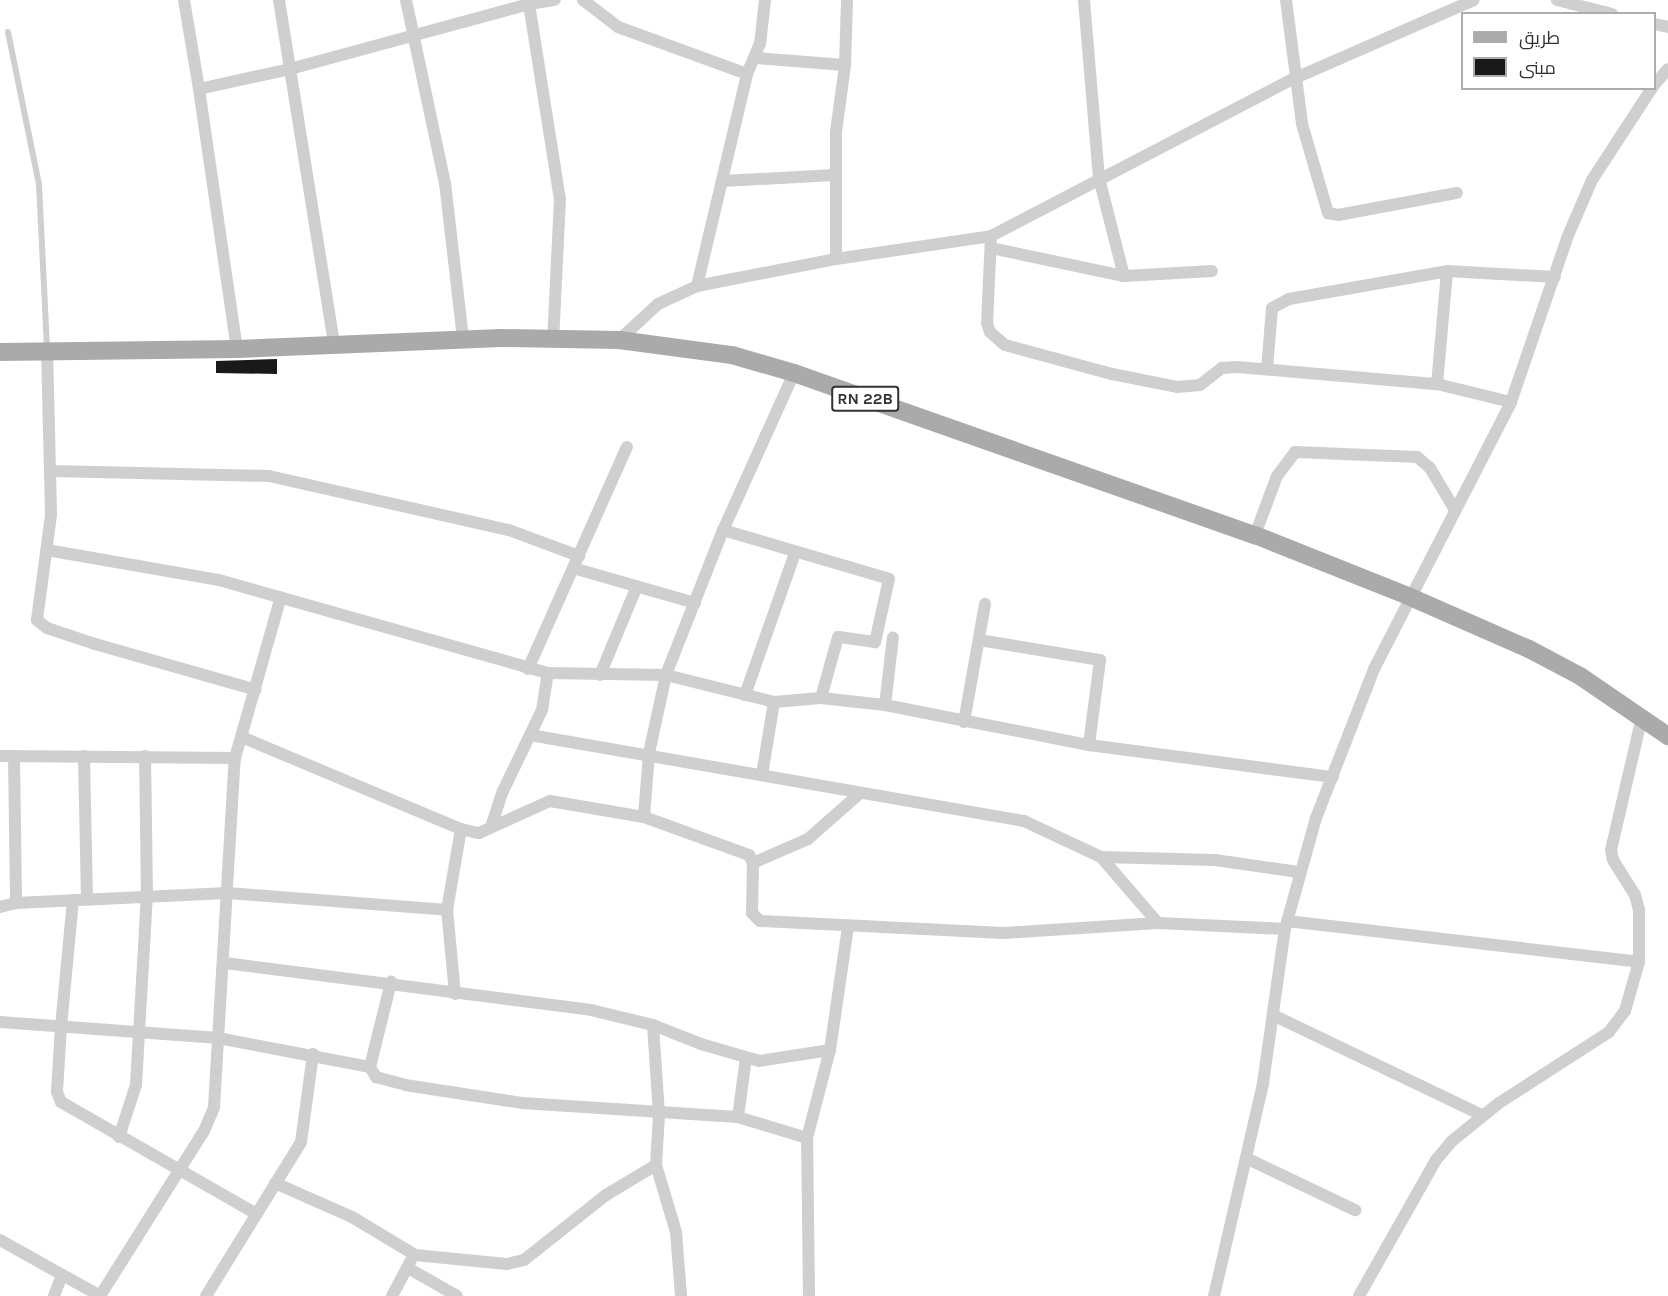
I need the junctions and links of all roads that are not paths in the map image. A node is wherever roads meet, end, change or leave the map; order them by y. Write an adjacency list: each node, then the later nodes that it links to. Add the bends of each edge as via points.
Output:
1 (184, 0): 23 (street)
2 (279, 0): 18 (street)
3 (406, 0): 15 (street)
4 (555, 0): 12 (street)
5 (583, 0): 20 (street, via 618,27)
6 (765, 0): 16 (street)
7 (847, 0): 17 (street)
8 (1084, 0): 26 (street)
9 (1286, 0): 21 (street)
10 (1470, 0): 21 (street)
11 (1557, 0): 13 (street)
12 (529, 2): 15 (street); 38 (street, via 560,199)
13 (1604, 12)
14 (8, 32): 40 (lane, via 39,184)
15 (413, 36): 18 (street); 36 (street, via 446,183)
16 (754, 58): 17 (street); 20 (street)
17 (845, 65): 25 (street)
18 (290, 69): 23 (street); 39 (street)
19 (1668, 69): 22 (street)
20 (747, 75): 27 (street)
21 (1293, 78): 26 (street); 28 (street, via 1316,181 1328,213 1338,215)
22 (1656, 83)
23 (199, 89): 41 (street)
24 (1651, 90): 34 (street, via 1592,180 1566,238)
25 (834, 175): 27 (street); 30 (street)
26 (1099, 178): 29 (street); 33 (street)
27 (723, 181): 35 (street)
28 (1457, 193)
29 (991, 242): 30 (street); 33 (street); 43 (street, via 987,323 996,340 1005,345 1178,387 1200,385 1229,367)
30 (836, 259): 35 (street)
31 (1212, 271): 33 (street)
32 (1447, 271): 34 (street); 43 (street, via 1275,304); 45 (street)
33 (1124, 276)
34 (1555, 277): 46 (street)
35 (697, 286): 37 (street, via 658,304)
36 (463, 339): 38 (main road, RN 22B); 39 (main road, RN 22B)
37 (619, 340): 38 (main road, RN 22B); 44 (main road, RN 22B, via 688,347)
38 (553, 341)
39 (334, 345): 41 (main road, RN 22B)
40 (47, 349): 41 (main road, RN 22B); 42 (main road, RN 22B); 48 (street)
41 (237, 350)
42 (0, 352)
43 (1267, 369): 45 (street)
44 (794, 373): 50 (street); 51 (main road, RN 22B)
45 (1437, 384): 46 (street)
46 (1511, 402): 49 (street)
47 (627, 447): 54 (street)
48 (51, 471): 52 (street); 54 (street, via 269,476 509,530)
49 (1455, 510): 51 (street, via 1430,468 1417,457 1295,452 1277,476); 57 (street)
50 (723, 530): 53 (street); 59 (street)
51 (1255, 535): 57 (main road, RN 22B)
52 (46, 550): 58 (street, via 219,580); 67 (street, via 37,614 47,628)
53 (795, 552): 68 (street); 69 (street, via 889,579 875,642 838,637)
54 (579, 556): 55 (street)
55 (573, 568): 56 (street); 63 (street)
56 (637, 586): 59 (street); 65 (street)
57 (1408, 596): 72 (main road, RN 22B, via 1529,649 1580,676); 85 (street, via 1370,678)
58 (281, 597): 63 (street); 67 (street)
59 (695, 603): 66 (street)
60 (985, 604): 62 (street)
61 (893, 637): 71 (street)
62 (979, 640): 73 (street); 77 (street, via 1100,660)
63 (528, 669): 64 (street)
64 (548, 674): 65 (street); 74 (street, via 542,710)
65 (600, 675): 66 (street)
66 (666, 675): 68 (street); 78 (street)
67 (256, 690): 76 (street)
68 (746, 695): 70 (street)
69 (822, 698): 70 (street); 71 (street)
70 (774, 702): 84 (street)
71 (885, 705): 73 (street)
72 (1641, 717): 75 (main road, RN 22B); 103 (street, via 1611,850 1612,860 1635,895 1639,910)
73 (964, 722): 77 (street)
74 (530, 735): 78 (street); 88 (street)
75 (1668, 736)
76 (244, 738): 83 (street); 89 (street)
77 (1089, 746): 85 (street)
78 (649, 753): 84 (street); 87 (street)
79 (0, 756): 80 (street)
80 (14, 756): 81 (street); 97 (street)
81 (84, 756): 82 (street); 95 (street)
82 (145, 756): 83 (street); 94 (street)
83 (235, 758): 93 (street)
84 (762, 775): 86 (street)
85 (1332, 777): 92 (street)
86 (859, 794): 90 (street, via 1023,820); 91 (street, via 808,839)
87 (644, 817): 88 (street, via 558,800 542,802); 91 (street, via 746,853)
88 (491, 827): 89 (street, via 479,833)
89 (461, 829): 99 (street)
90 (1101, 857): 92 (street, via 1215,861); 100 (street)
91 (753, 863): 102 (street, via 752,913 756,919)
92 (1298, 872): 101 (street)
93 (228, 892): 94 (street); 99 (street); 104 (street)
94 (147, 896): 95 (street); 111 (street)
95 (87, 899): 96 (street)
96 (73, 900): 97 (street); 110 (street)
97 (16, 903): 98 (street)
98 (0, 907)
99 (447, 910): 106 (street)
100 (1158, 922): 101 (street); 102 (street, via 1005,933)
101 (1286, 925): 103 (street); 107 (street)
102 (848, 926): 113 (street)
103 (1639, 962): 118 (street, via 1625,1011 1609,1032)
104 (225, 963): 105 (street); 112 (street)
105 (391, 982): 106 (street); 116 (street)
106 (455, 994): 109 (street, via 591,1010)
107 (1275, 1016): 118 (street); 122 (street)
108 (0, 1022): 110 (street)
109 (653, 1025): 115 (street); 117 (street)
110 (61, 1026): 111 (street); 120 (street, via 57,1092 61,1102)
111 (138, 1032): 112 (street); 120 (street, via 136,1085)
112 (218, 1038): 114 (street); 124 (street, via 214,1107)
113 (830, 1050): 115 (street, via 786,1059); 121 (street)
114 (313, 1054): 116 (street); 125 (street, via 301,1142)
115 (746, 1059): 119 (street)
116 (370, 1067): 117 (street, via 376,1077 415,1087 522,1104)
117 (659, 1114): 119 (street); 123 (street)
118 (1482, 1114): 140 (street, via 1436,1160)
119 (738, 1117): 121 (street)
120 (119, 1137): 124 (street)
121 (807, 1138): 138 (street)
122 (1248, 1159): 126 (street); 139 (street)
123 (656, 1166): 129 (street, via 590,1207 524,1260 507,1264); 137 (street, via 676,1232)
124 (178, 1170): 127 (street); 133 (street)
125 (275, 1183): 127 (street); 129 (street, via 352,1217)
126 (1355, 1210)
127 (255, 1213): 134 (street)
128 (0, 1240): 131 (street)
129 (415, 1255): 130 (street)
130 (408, 1268): 135 (street); 136 (street)
131 (62, 1275): 132 (street); 133 (street)
132 (54, 1296)
133 (100, 1296)
134 (206, 1296)
135 (392, 1296)
136 (457, 1296)
137 (681, 1296)
138 (809, 1296)
139 (1215, 1296)
140 (1359, 1296)

